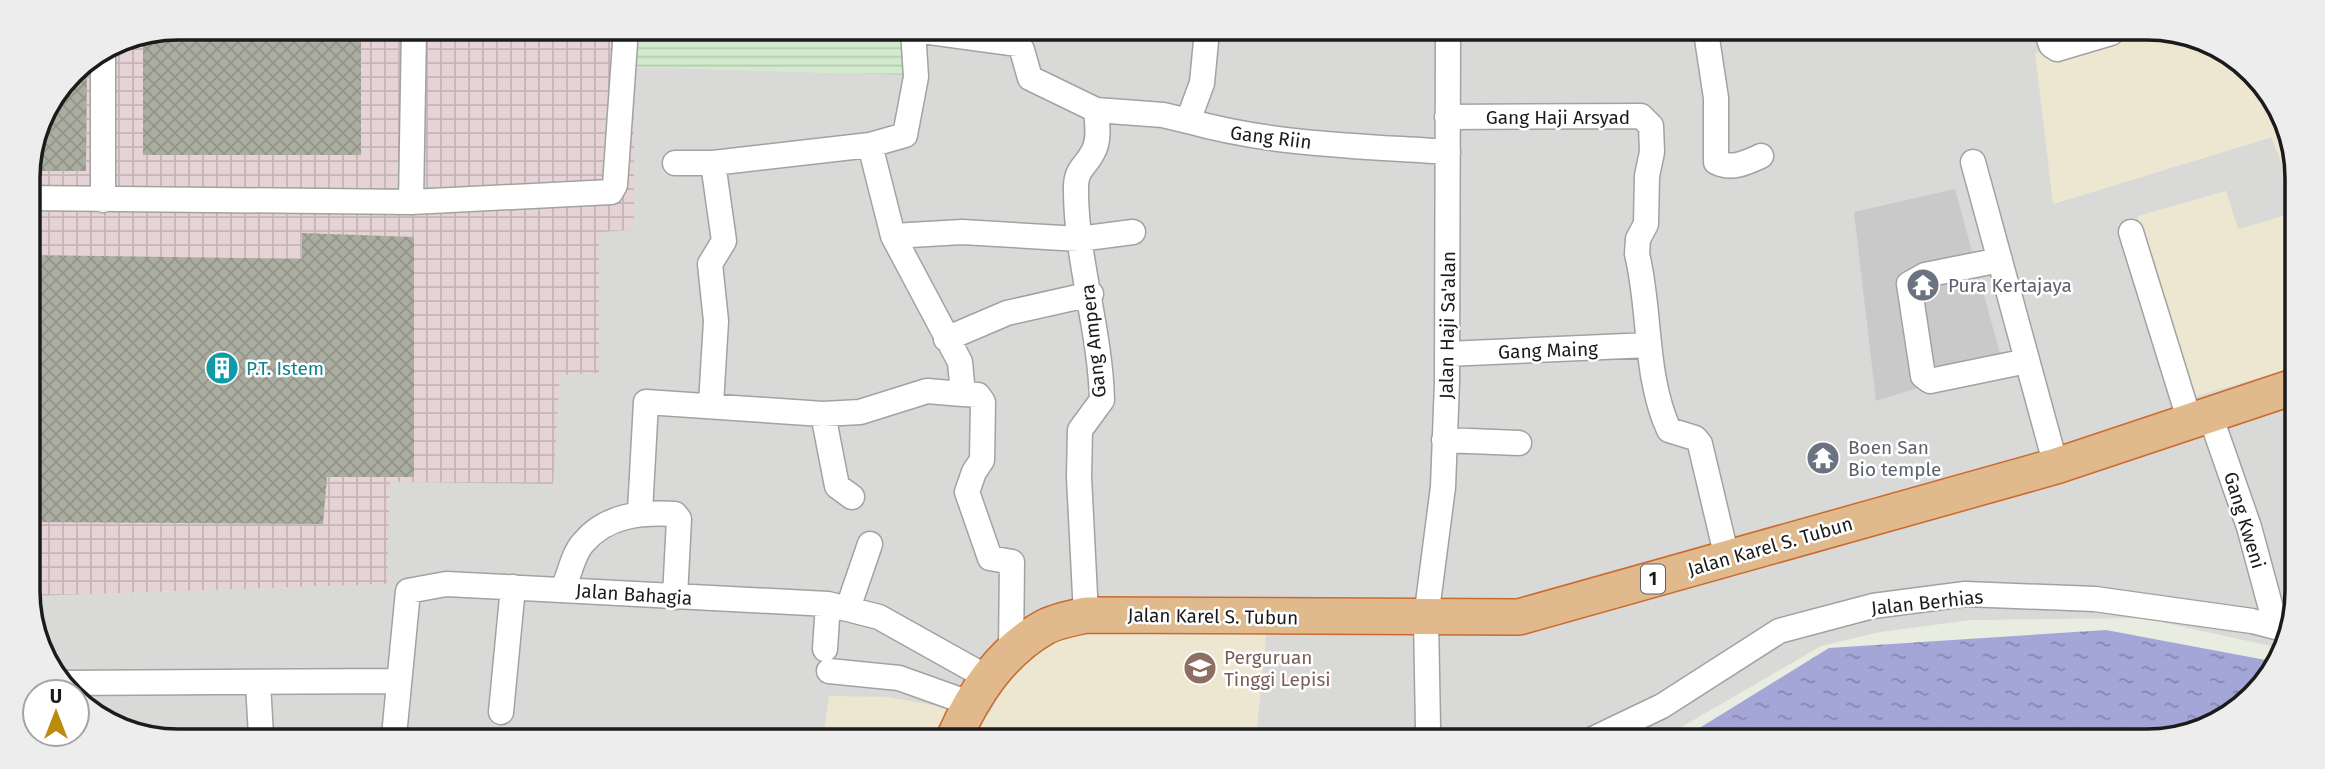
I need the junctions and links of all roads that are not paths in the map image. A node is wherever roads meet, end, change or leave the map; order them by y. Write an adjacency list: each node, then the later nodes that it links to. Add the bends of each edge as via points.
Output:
1 (414, 40): 22 (street)
2 (625, 40): 22 (street, via 611,192)
3 (914, 40): 14 (street, via 916,77 905,135)
4 (988, 40): 11 (street, via 1018,44 1030,78)
5 (1206, 40): 13 (street, via 1202,83)
6 (1448, 40): 12 (street, Jalan Haji Sa'alan)
7 (1707, 40): 16 (street, via 1716,98 1716,162 1743,165)
8 (2049, 40): 9 (street, via 2057,49)
9 (2087, 40)
10 (103, 62): 21 (street)
11 (1096, 110): 13 (street, Gang Riin); 26 (street, Gang Ampera, via 1096,145 1078,170)
12 (1447, 117): 15 (street, Jalan Haji Sa'alan); 30 (street, Gang Haji Arsyad, via 1641,116 1647,120 1652,152 1647,221 1637,254)
13 (1188, 121): 15 (street, Gang Riin, via 1269,139)
14 (870, 145): 19 (street); 25 (street)
15 (1448, 152): 31 (street, Jalan Haji Sa'alan)
16 (1761, 156)
17 (1973, 162): 27 (street)
18 (675, 163): 19 (street)
19 (713, 163): 35 (street, via 724,241 710,264 716,321)
20 (41, 198): 21 (street)
21 (103, 200): 22 (street)
22 (411, 202)
23 (1133, 232): 26 (street)
24 (2131, 232): 37 (street, Gang Kweni)
25 (892, 236): 26 (street, via 962,232); 29 (street)
26 (1079, 239): 28 (street, Gang Ampera)
27 (2000, 260): 32 (street); 32 (street, via 1925,275 1909,284 1923,376 1930,381)
28 (1091, 295): 29 (street, via 1007,313); 49 (street, Gang Ampera, via 1102,400 1080,430)
29 (946, 339): 34 (street, via 960,362)
30 (1649, 345): 31 (street, Gang Maing); 44 (street, via 1669,430 1700,444)
31 (1447, 354): 38 (street, Jalan Haji Sa'alan)
32 (2027, 361): 40 (street)
33 (2285, 390): 37 (highway, Jalan Karel S. Tubun / 1)
34 (963, 394): 36 (street, via 927,391 860,412); 53 (street, via 978,395 983,402 982,460 969,482 968,499 990,558 1012,562)
35 (711, 404): 36 (street); 42 (street, via 646,402)
36 (822, 414): 41 (street, via 837,486)
37 (2200, 418): 40 (highway, Jalan Karel S. Tubun / 1); 51 (street, Gang Kweni, via 2249,527)
38 (1444, 440): 39 (street); 50 (street, Jalan Haji Sa'alan, via 1443,487)
39 (1519, 443)
40 (2056, 466): 44 (highway, Jalan Karel S. Tubun / 1)
41 (852, 497)
42 (640, 512): 46 (street, via 596,531 581,544); 47 (street, via 679,516)
43 (870, 544): 48 (street)
44 (1727, 558): 50 (highway, Jalan Karel S. Tubun / 1, via 1519,617)
45 (513, 587): 46 (street, Jalan Bahagia); 54 (street, Jalan Bahagia, via 446,584 408,592); 58 (street)
46 (563, 589): 47 (street, Jalan Bahagia)
47 (675, 597): 48 (street, Jalan Bahagia)
48 (838, 606): 57 (street, Jalan Bahagia, via 879,617); 57 (street, via 827,660 899,678)
49 (1086, 615): 50 (highway, Jalan Karel S. Tubun / 1); 53 (highway, Jalan Karel S. Tubun / 1, via 1046,626)
50 (1426, 618): 59 (street, Jalan Haji Sa'alan)
51 (2281, 623)
52 (2279, 628): 60 (street, Jalan Berhias, via 2095,599 1965,594 1873,606 1779,631 1661,706)
53 (1011, 652): 57 (highway, Jalan Karel S. Tubun / 1)
54 (398, 681): 55 (street); 62 (street, Jalan Bahagia)
55 (258, 682): 56 (street); 61 (street)
56 (91, 683)
57 (978, 690): 63 (highway, Jalan Karel S. Tubun / 1)
58 (501, 712)
59 (1428, 728)
60 (1615, 728)
61 (261, 729)
62 (395, 729)
63 (959, 729)

